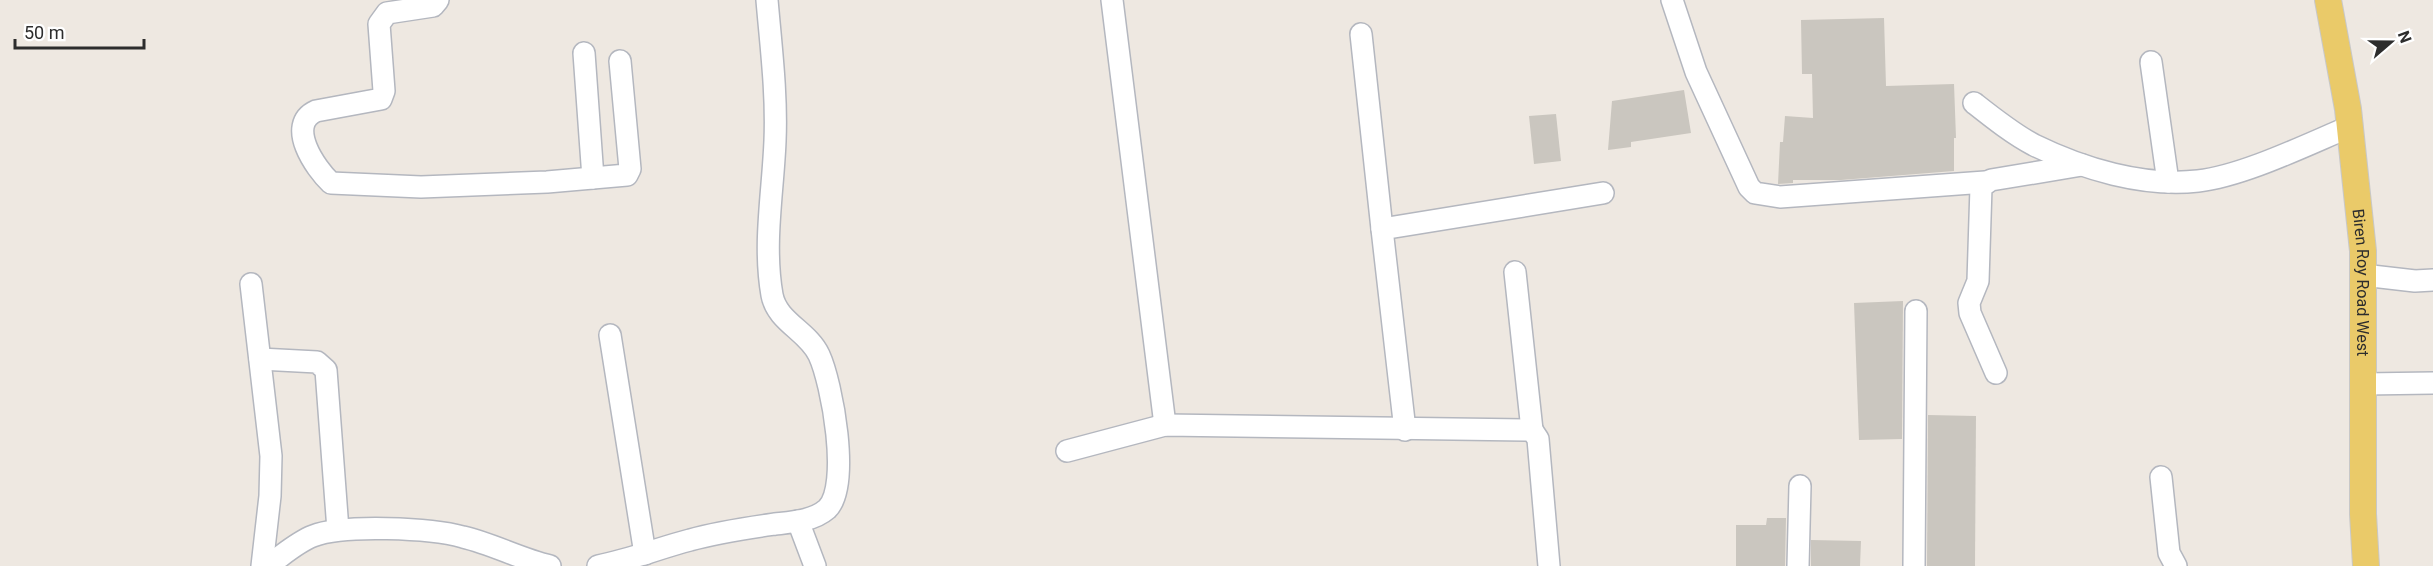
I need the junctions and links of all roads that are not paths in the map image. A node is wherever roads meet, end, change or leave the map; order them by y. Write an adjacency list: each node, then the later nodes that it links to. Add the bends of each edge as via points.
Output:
1 (438, 0): 13 (street, via 433,6 382,17 381,99 316,111 307,117 304,145 326,179 339,185 403,187)
2 (767, 0): 34 (street, via 775,104 768,253 772,298 778,310 819,354 836,420 839,449 836,494 829,507 819,515)
3 (1112, 0): 28 (street)
4 (1672, 0): 14 (street, via 1696,72 1755,193 1780,197)
5 (2328, 0): 11 (main road, Biren Roy Road West)
6 (1361, 34): 17 (street)
7 (584, 53): 13 (street)
8 (620, 61): 13 (street, via 630,173)
9 (2151, 62): 15 (street)
10 (1974, 103): 12 (street, via 2033,145)
11 (2349, 127): 15 (street, via 2237,171 2199,181); 19 (main road, Biren Roy Road West)
12 (2085, 165): 14 (street); 15 (street, via 2127,178)
13 (593, 178)
14 (1985, 182): 25 (street, via 1978,280 1969,303)
15 (2168, 182)
16 (1603, 193): 17 (street)
17 (1382, 229): 29 (street)
18 (1515, 272): 30 (street)
19 (2363, 275): 20 (street); 27 (main road, Biren Roy Road West)
20 (2433, 280)
21 (251, 284): 24 (street)
22 (1917, 311): 44 (street)
23 (610, 335): 36 (street)
24 (260, 359): 35 (street, via 317,362 326,370); 37 (street, via 271,464)
25 (1996, 373)
26 (2433, 383): 27 (street)
27 (2364, 384): 46 (main road, Biren Roy Road West)
28 (1165, 425): 29 (street); 31 (street)
29 (1405, 430): 30 (street)
30 (1532, 430): 42 (street, via 1538,439)
31 (1067, 451)
32 (2161, 477): 45 (street, via 2169,553)
33 (1800, 486): 43 (street)
34 (798, 521): 36 (street, via 690,540); 41 (street)
35 (339, 530): 38 (street, via 310,537); 39 (street, via 446,532)
36 (645, 554): 40 (street)
37 (262, 566)
38 (267, 566)
39 (550, 566)
40 (598, 566)
41 (815, 566)
42 (1549, 566)
43 (1798, 566)
44 (1914, 566)
45 (2176, 566)
46 (2366, 566)

